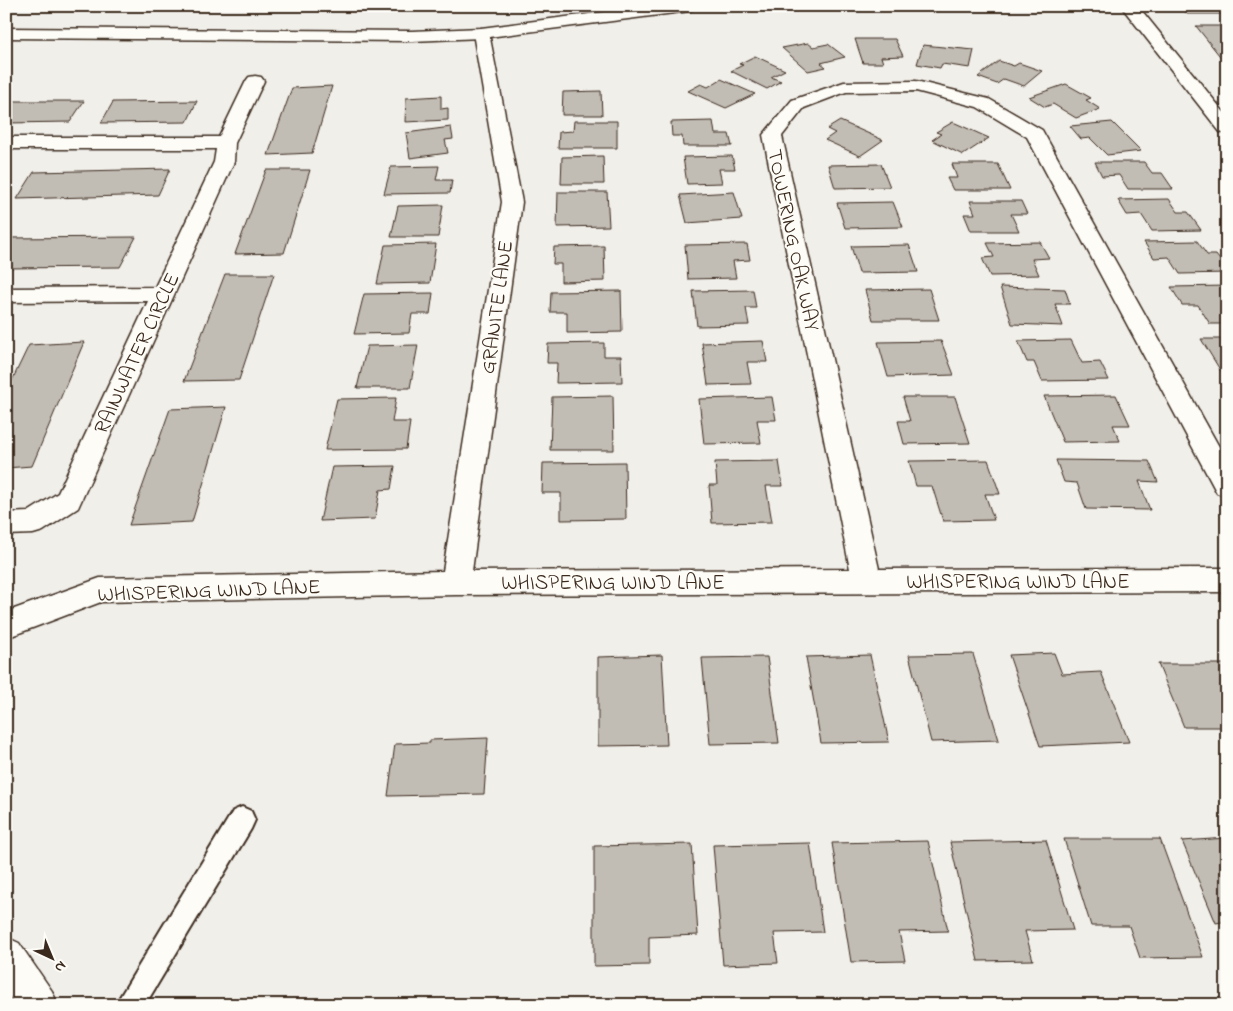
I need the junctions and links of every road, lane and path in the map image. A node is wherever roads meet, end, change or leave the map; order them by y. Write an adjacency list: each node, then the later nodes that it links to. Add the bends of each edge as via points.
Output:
1 (690, 6): 4 (street)
2 (1129, 6): 6 (street)
3 (6, 33): 4 (street, via 412,36)
4 (481, 33): 15 (street, GRANITE LANE, via 512,202)
5 (256, 81): 7 (street, RAINWATER CIRCLE)
6 (1227, 128)
7 (226, 143): 8 (street); 9 (street, RAINWATER CIRCLE, via 224,162)
8 (7, 144)
9 (163, 294): 10 (street); 12 (street, RAINWATER CIRCLE, via 68,500 33,523)
10 (6, 296)
11 (1227, 486): 14 (street, TOWERING OAK WAY, via 1035,134 983,103 916,86 844,87 798,104 772,135)
12 (6, 524)
13 (1227, 580): 14 (street, WHISPERING WIND LANE)
14 (867, 581): 15 (street, WHISPERING WIND LANE)
15 (456, 583): 16 (street, WHISPERING WIND LANE, via 100,590)
16 (6, 625)
17 (242, 820): 20 (lane)
18 (6, 956): 19 (street)
19 (38, 1005)
20 (128, 1005)

